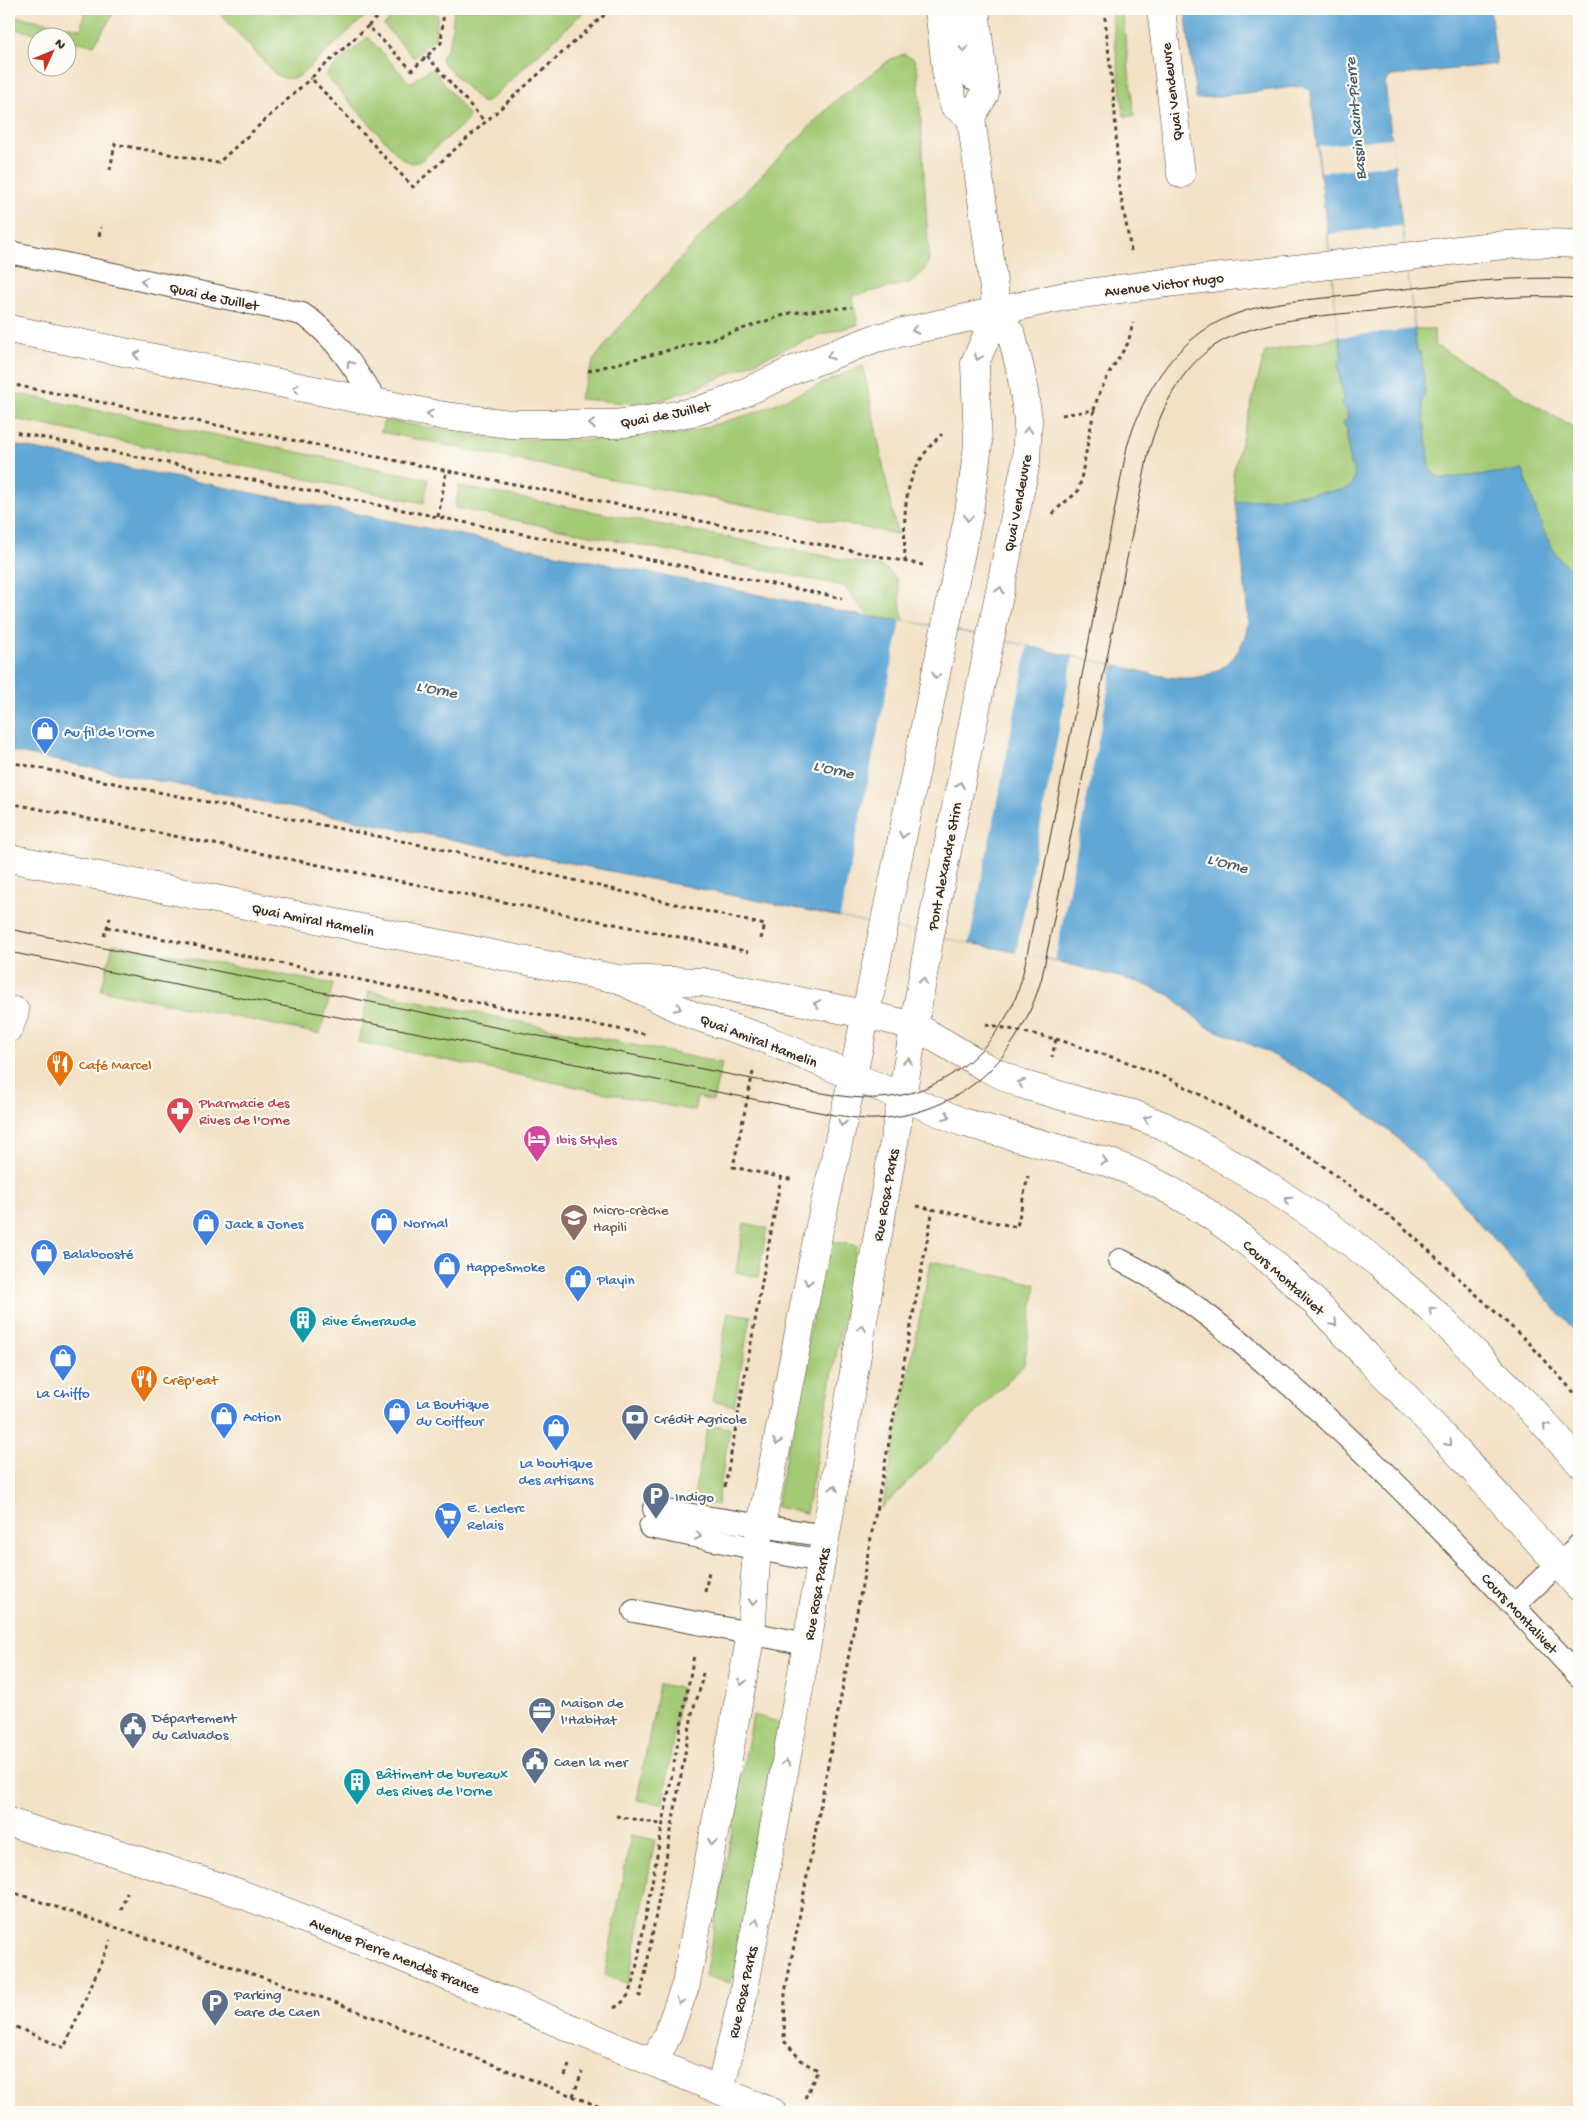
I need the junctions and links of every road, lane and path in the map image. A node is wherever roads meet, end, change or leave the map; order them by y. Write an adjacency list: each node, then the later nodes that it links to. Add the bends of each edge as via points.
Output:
1 (386, 9): 9 (path)
2 (444, 9): 10 (path, via 441,43)
3 (611, 9): 14 (path)
4 (939, 9): 13 (main road, via 947,78 954,105)
5 (953, 9): 12 (lane, one-way to 12, via 961,26 966,72 972,78)
6 (975, 9): 12 (main road)
7 (1104, 9): 21 (path, via 1116,112 1118,180)
8 (1161, 9): 16 (main road, Quai Vendeuvre)
9 (368, 26): 10 (path, via 412,70); 11 (path)
10 (427, 56): 14 (path)
11 (311, 78): 14 (path, via 412,188); 15 (path, via 218,164 115,144)
12 (983, 78): 13 (main road, via 985,94)
13 (971, 117): 23 (main road, Quai Vendeuvre)
14 (485, 122)
15 (110, 170)
16 (1181, 174)
17 (101, 227): 18 (path)
18 (99, 236)
19 (1579, 244): 23 (main road, Avenue Victor Hugo, via 1513,244 1166,283 1065,296)
20 (9, 252): 28 (lane, Quai de Juillet, one-way to 20, via 329,336 302,314)
21 (1133, 259)
22 (861, 306): 26 (path, via 790,313 712,339)
23 (997, 312): 28 (main road, Quai de Juillet, one-way to 28, via 876,338 724,402 654,419 616,424 510,424); 37 (main road, Quai Vendeuvre, one-way to 23, via 1026,462 1028,419 1012,336); 47 (main road, one-way to 47, via 975,363 976,466 946,628)
24 (1137, 316): 29 (path, via 1131,326 1128,343 1110,372)
25 (9, 329): 28 (main road, Quai de Juillet, one-way to 25)
26 (588, 371)
27 (9, 384): 31 (path, via 905,562 904,523 909,480 922,455)
28 (378, 404)
29 (1094, 410): 30 (path); 35 (path, via 1079,490)
30 (1058, 415)
31 (949, 429)
32 (9, 431): 34 (path)
33 (446, 473): 34 (path)
34 (438, 517): 36 (path)
35 (1049, 518)
36 (842, 598)
37 (990, 638): 49 (main road, Pont Alexandre Stirn, one-way to 37, via 930,935)
38 (9, 762): 44 (path, via 441,849 765,925)
39 (9, 803): 45 (path)
40 (9, 858): 46 (main road, Quai Amiral Hamelin)
41 (112, 913): 42 (path)
42 (107, 927): 43 (path); 50 (path, via 404,989)
43 (104, 936)
44 (760, 942)
45 (757, 955)
46 (618, 979): 47 (main road, Quai Amiral Hamelin, one-way to 46, via 702,982); 55 (main road, Quai Amiral Hamelin, one-way to 55, via 692,1015 760,1037)
47 (865, 1014): 49 (main road, Quai Amiral Hamelin); 55 (main road)
48 (985, 1024): 51 (path)
49 (915, 1026): 56 (main road, Pont Alexandre Stirn, one-way to 49); 62 (main road, one-way to 49, via 1430,1308 1357,1248 1279,1194 1164,1126 1133,1114 1021,1084)
50 (654, 1036)
51 (1056, 1039): 52 (path); 53 (path)
52 (1124, 1061)
53 (1051, 1066)
54 (754, 1069): 58 (path, via 733,1167)
55 (853, 1076): 56 (main road, Quai Amiral Hamelin); 64 (main road, one-way to 64, via 817,1240)
56 (902, 1096): 66 (main road, Rue Rosa Parks, one-way to 56); 67 (main road, Cours Montalivet, one-way to 67, via 962,1122 1132,1171 1218,1222 1295,1283 1416,1407)
57 (1029, 1171): 60 (path, via 1017,1227)
58 (799, 1181)
59 (914, 1205): 60 (path)
60 (933, 1209): 86 (path, via 785,1993 784,2041 803,2062 818,2070)
61 (1120, 1260): 69 (lane, Cours Montalivet, via 1142,1271 1234,1336 1346,1434)
62 (1579, 1462)
63 (652, 1518): 64 (lane)
64 (759, 1537): 66 (lane); 71 (main road, one-way to 71)
65 (1579, 1545): 67 (lane)
66 (824, 1548): 72 (main road, Rue Rosa Parks)
67 (1558, 1564): 68 (main road, Cours Montalivet); 69 (lane)
68 (1579, 1587)
69 (1514, 1605): 74 (lane, Cours Montalivet)
70 (634, 1611): 71 (lane)
71 (751, 1634): 72 (lane); 84 (main road, one-way to 84, via 686,1984)
72 (807, 1644): 85 (main road, Rue Rosa Parks, one-way to 72, via 742,1996)
73 (703, 1673): 82 (path, via 693,1708 645,1975)
74 (1579, 1676)
75 (616, 1816): 77 (path)
76 (9, 1822): 84 (main road, Avenue Pierre Mendès France, via 236,1892)
77 (660, 1824)
78 (128, 1890): 80 (path)
79 (9, 1891): 87 (path, via 332,2001)
80 (121, 1910)
81 (111, 1940): 83 (path, via 64,2048)
82 (638, 1995)
83 (9, 2024)
84 (654, 2062): 85 (main road, Avenue Pierre Mendès France)
85 (720, 2090): 88 (main road, Avenue Pierre Mendès France)
86 (802, 2104)
87 (613, 2112)
88 (772, 2112)

